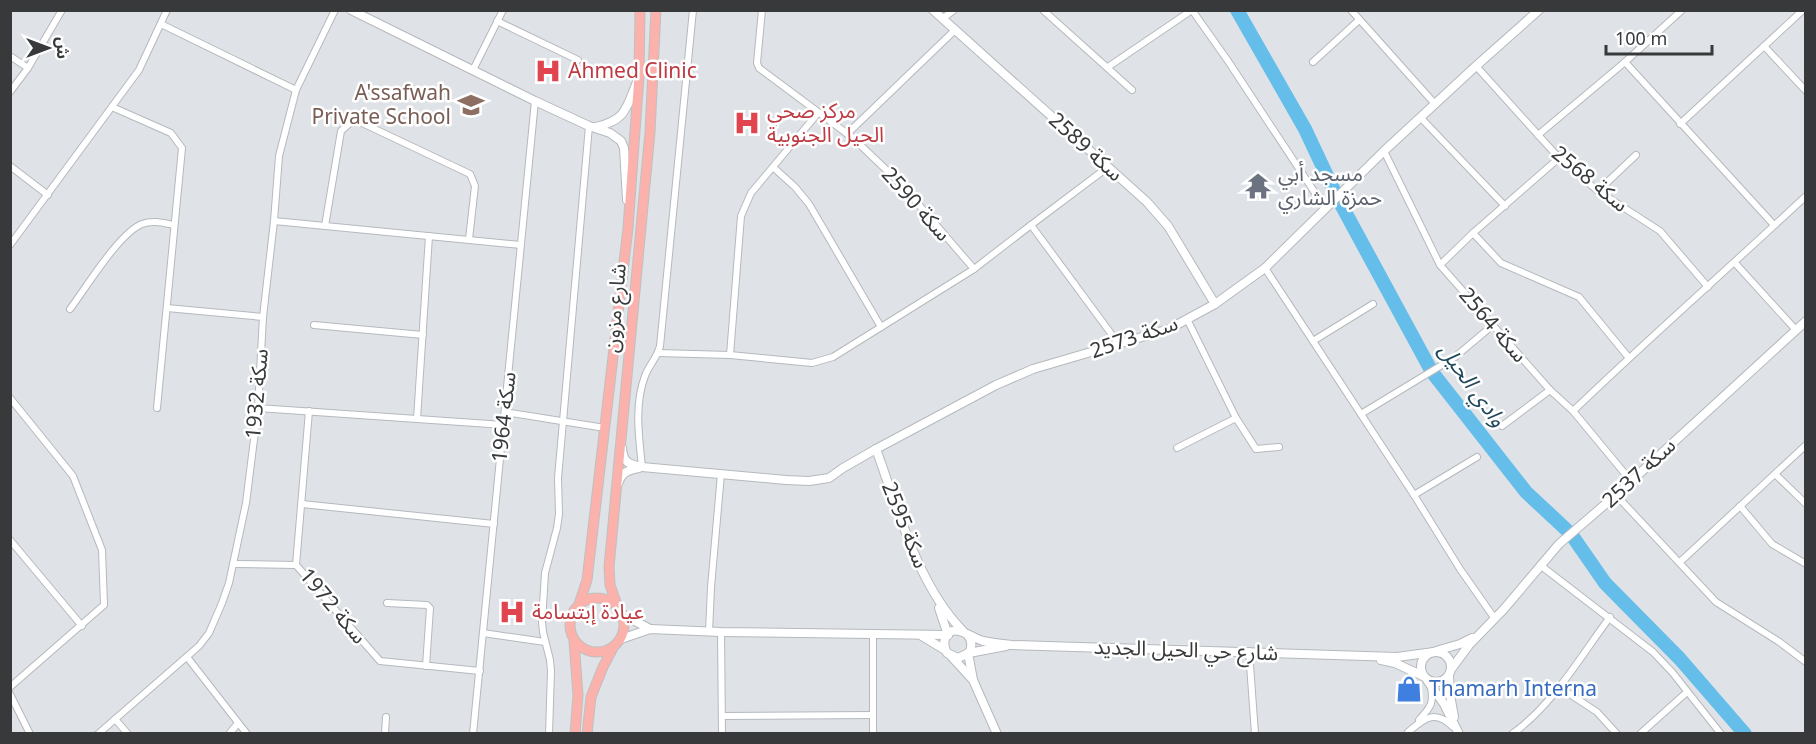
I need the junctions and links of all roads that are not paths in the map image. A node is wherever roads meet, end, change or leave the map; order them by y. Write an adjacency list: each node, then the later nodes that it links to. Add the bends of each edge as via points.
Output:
1 (62, 10): 30 (street)
2 (167, 10): 21 (street)
3 (335, 10): 33 (street, سكة 1932)
4 (351, 10): 31 (street)
5 (503, 10): 20 (street)
6 (640, 10): 32 (main road, شارع مزون)
7 (656, 10): 104 (main road, شارع مزون, via 650,132)
8 (693, 10): 87 (street)
9 (762, 10): 40 (street, سكة 2590, via 759,68)
10 (933, 10): 19 (street, سكة 2589)
11 (954, 10): 19 (street)
12 (1043, 10): 29 (street)
13 (1192, 10): 29 (street); 56 (street)
14 (1361, 10): 18 (street)
15 (1539, 10): 28 (street, سكة 2573)
16 (1682, 10): 27 (street)
17 (1803, 10): 23 (street)
18 (1355, 15): 26 (street); 38 (street)
19 (942, 19): 22 (street, سكة 2589)
20 (497, 21): 25 (street); 31 (street)
21 (161, 24): 33 (street); 39 (street, via 139,70)
22 (955, 30): 44 (street); 50 (street, سكة 2589)
23 (1764, 46): 35 (street); 42 (street)
24 (10, 56): 30 (street)
25 (579, 60)
26 (1313, 62)
27 (1625, 62): 42 (street); 45 (street)
28 (1476, 66): 38 (street, سكة 2573); 45 (street, سكة 2568)
29 (1108, 67): 34 (street)
30 (28, 68): 36 (street)
31 (473, 70): 37 (street)
32 (639, 76): 43 (street, via 626,110 608,124); 62 (main road, شارع مزون)
33 (296, 90): 57 (street, سكة 1932, via 279,156)
34 (1132, 90)
35 (1806, 91)
36 (10, 92)
37 (535, 101): 43 (street); 66 (street, سكة 1964)
38 (1435, 104): 41 (street, سكة 2573)
39 (112, 107): 53 (street); 58 (street, via 171,133 182,148)
40 (818, 113): 44 (street, سكة 2590); 51 (street)
41 (1420, 117): 46 (street, سكة 2573); 55 (street)
42 (1680, 124): 60 (street)
43 (591, 127): 62 (street, via 615,136 624,148); 100 (street)
44 (847, 134): 71 (street, سكة 2590, via 900,183)
45 (1538, 135): 48 (street, سكة 2568)
46 (1384, 151): 56 (street, سكة 2573); 69 (street, سكة 2564)
47 (1636, 155): 52 (street)
48 (1559, 158): 52 (street, سكة 2568); 55 (street)
49 (10, 166): 53 (street)
50 (1108, 167): 59 (street); 73 (street, سكة 2589, via 1168,226)
51 (774, 168): 82 (street, via 809,204); 88 (street, via 751,193 741,216)
52 (1598, 191): 72 (street, سكة 2568, via 1660,231)
53 (48, 195): 67 (street)
54 (1806, 196): 60 (street)
55 (1505, 206): 63 (street)
56 (1325, 208): 70 (street, سكة 2573)
57 (274, 221): 61 (street); 77 (street, سكة 1932)
58 (174, 225): 75 (street); 76 (street, via 152,221 121,240)
59 (1030, 225): 71 (street); 86 (street)
60 (1774, 225): 68 (street)
61 (325, 226): 64 (street); 65 (street, via 341,131 350,123 360,122 470,174 475,186)
62 (628, 228): 103 (main road, شارع مزون)
63 (1473, 233): 69 (street); 89 (street, via 1501,263 1579,297)
64 (429, 236): 65 (street); 84 (street)
65 (469, 240): 66 (street)
66 (521, 244): 96 (street, سكة 1964)
67 (10, 245)
68 (1736, 262): 72 (street); 83 (street)
69 (1440, 265): 81 (street, سكة 2564)
70 (1264, 268): 73 (street, سكة 2573); 85 (street)
71 (974, 269): 82 (street)
72 (1708, 287): 89 (street)
73 (1215, 304): 78 (street, سكة 2573)
74 (1373, 304): 85 (street)
75 (166, 308): 77 (street); 92 (street)
76 (70, 309)
77 (263, 317): 93 (street, سكة 1932)
78 (1187, 319): 86 (street, سكة 2573, via 1169,329); 98 (street)
79 (1806, 321): 83 (street, سكة 2537)
80 (314, 325): 84 (street)
81 (1492, 325): 90 (street, سكة 2564); 97 (street, via 1455,357)
82 (881, 327): 88 (street, via 833,357 812,363)
83 (1796, 330): 113 (street, سكة 2537)
84 (423, 335): 99 (street)
85 (1313, 341): 97 (street)
86 (1118, 344): 108 (street, سكة 2573, via 1034,369 996,385)
87 (658, 353): 88 (street); 110 (street, via 645,374 639,401)
88 (730, 355)
89 (1629, 358): 95 (street)
90 (1550, 390): 95 (street, سكة 2564); 102 (street)
91 (10, 398): 134 (street, via 73,476 102,550 104,606)
92 (157, 408)
93 (258, 408): 94 (street); 123 (street, سكة 1932, via 246,503)
94 (309, 411): 99 (street); 117 (street, سكة 1972)
95 (1573, 411): 113 (street, سكة 2564)
96 (505, 412): 100 (street); 101 (street, سكة 1964)
97 (1360, 414): 115 (street)
98 (1236, 418): 106 (street, via 1256,449); 107 (street)
99 (417, 419): 101 (street)
100 (564, 421): 103 (street); 147 (street, via 559,514 544,582)
101 (504, 425): 120 (street, سكة 1964)
102 (1503, 426)
103 (605, 428): 129 (main road, شارع مزون, via 587,580)
104 (621, 432): 110 (street, via 622,456 629,464); 114 (main road, شارع مزون)
105 (1806, 445): 112 (street)
106 (1279, 447)
107 (1177, 448)
108 (876, 449): 111 (street, سكة 2573, via 829,478 809,481); 127 (street, سكة 2595, via 914,551)
109 (1477, 457): 115 (street)
110 (642, 467): 111 (street, سكة 2573); 114 (street, via 620,475)
111 (721, 474): 136 (street)
112 (1775, 474): 118 (street); 119 (street)
113 (1630, 481): 116 (street, سكة 2537)
114 (616, 491): 130 (main road, شارع مزون, via 609,567 610,585)
115 (1414, 495): 133 (street)
116 (1616, 495): 122 (street); 126 (street, سكة 2537)
117 (302, 504): 120 (street); 125 (street, سكة 1972)
118 (1806, 504)
119 (1740, 506): 122 (street); 124 (street, via 1772,544)
120 (494, 524): 138 (street, سكة 1964)
121 (10, 540): 134 (street)
122 (1680, 562): 157 (street, via 1716,602)
123 (233, 564): 125 (street); 156 (street, سكة 1932, via 217,619)
124 (1806, 564)
125 (296, 565): 158 (street, سكة 1972, via 380,661)
126 (1540, 565): 131 (street); 133 (street, سكة 2537)
127 (937, 599): 132 (street, سكة 2595); 140 (street, سكة 2595)
128 (387, 603): 158 (street, via 427,604 430,608)
129 (579, 604): 130 (main road, via 604,599); 146 (main road, via 570,618)
130 (620, 611): 135 (street); 145 (main road, via 624,622)
131 (1610, 617): 166 (street); 167 (street, via 1653,652)
132 (943, 619): 142 (street, via 941,627); 144 (street, سكة 2595)
133 (1495, 619): 143 (street, سكة 2537)
134 (82, 626): 165 (street)
135 (650, 629): 136 (street); 145 (street)
136 (709, 632): 137 (street)
137 (721, 632): 139 (street); 170 (street)
138 (483, 633): 147 (street); 160 (street, سكة 1964)
139 (873, 633): 141 (street); 169 (street)
140 (965, 633): 144 (street, via 955,631); 148 (street, شارع حي الحيل الجديد, via 982,641); 154 (street, via 972,645)
141 (916, 634): 142 (street); 153 (street)
142 (930, 634): 144 (street)
143 (1480, 634): 152 (street); 161 (street, سكة 2537)
144 (948, 635): 153 (street, via 944,644)
145 (621, 639): 149 (main road)
146 (574, 641): 149 (main road, via 588,652); 184 (main road, via 578,695)
147 (544, 642): 183 (street, via 551,671)
148 (1012, 645): 150 (street, شارع حي الحيل الجديد); 151 (street, شارع حي الحيل الجديد)
149 (613, 647): 185 (main road, via 591,697)
150 (984, 651): 154 (street, شارع حي الحيل الجديد); 159 (street)
151 (1250, 651): 155 (street, شارع حي الحيل الجديد); 189 (street)
152 (1434, 652): 155 (street); 161 (street, via 1447,656); 162 (street, via 1423,659)
153 (948, 653): 154 (street, via 962,658); 163 (street)
154 (968, 653): 159 (street)
155 (1360, 656): 162 (street, via 1395,663)
156 (187, 657): 172 (street, سكة 1932); 173 (street)
157 (1806, 662)
158 (426, 666): 160 (street, سكة 1972)
159 (971, 666): 163 (street)
160 (480, 671): 182 (street, سكة 1964)
161 (1450, 671): 162 (street, via 1438,682); 175 (street)
162 (1424, 676): 164 (street)
163 (973, 680): 188 (street)
164 (1431, 686): 174 (street, via 1432,705); 175 (street)
165 (10, 687)
166 (1559, 687): 190 (street, via 1529,722); 191 (street, via 1598,712)
167 (1687, 692): 192 (street); 193 (street)
168 (10, 694): 176 (street)
169 (873, 715): 170 (street); 187 (street)
170 (722, 716): 186 (street)
171 (386, 717): 181 (street)
172 (115, 719): 177 (street, سكة 1932); 178 (street)
173 (238, 723): 179 (street); 180 (street)
174 (1407, 733): 175 (street, via 1422,720 1435,717 1444,719)
175 (1458, 733)
176 (30, 734)
177 (98, 734)
178 (128, 734)
179 (229, 734)
180 (247, 734)
181 (385, 734)
182 (473, 734)
183 (549, 734)
184 (575, 734)
185 (587, 734)
186 (722, 734)
187 (873, 734)
188 (997, 734)
189 (1255, 734)
190 (1512, 734)
191 (1617, 734)
192 (1640, 734)
193 (1721, 734)

